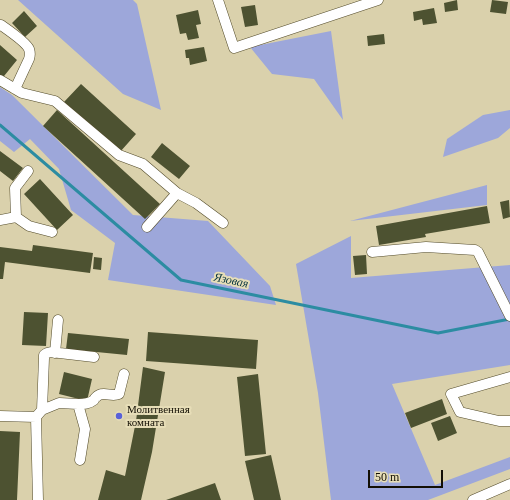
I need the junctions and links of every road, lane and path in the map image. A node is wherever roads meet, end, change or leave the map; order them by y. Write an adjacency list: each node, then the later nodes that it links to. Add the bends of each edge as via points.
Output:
1 (218, 0): 2 (street, via 234,48)
2 (378, 0)
3 (1, 25): 5 (street, via 29,49 29,59)
4 (0, 80): 5 (street)
5 (15, 89): 7 (street, via 56,101 119,155 144,164)
6 (28, 171): 8 (street, via 15,188)
7 (177, 193): 10 (street, via 196,203); 11 (street)
8 (16, 217): 9 (street); 12 (street, via 29,226)
9 (0, 220)
10 (223, 223)
11 (147, 227)
12 (52, 232)
13 (372, 252): 14 (street, via 426,247 475,250)
14 (510, 316)
15 (58, 320): 16 (street)
16 (55, 353): 17 (street); 21 (street, via 44,355)
17 (94, 357)
18 (124, 374): 20 (street, via 119,394 102,394 88,404)
19 (510, 377): 23 (street, via 450,394 460,412)
20 (78, 404): 21 (street, via 59,403); 24 (street, via 86,429)
21 (39, 414): 22 (street); 26 (street)
22 (0, 416)
23 (510, 421)
24 (80, 460)
25 (510, 484): 27 (street)
26 (38, 500)
27 (473, 500)

